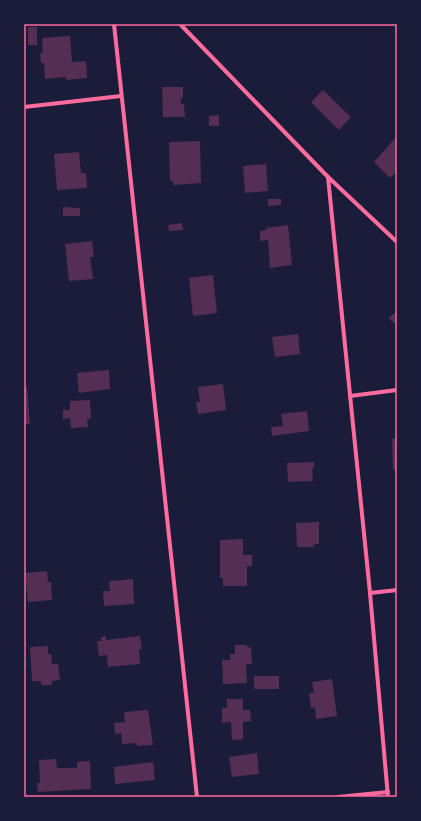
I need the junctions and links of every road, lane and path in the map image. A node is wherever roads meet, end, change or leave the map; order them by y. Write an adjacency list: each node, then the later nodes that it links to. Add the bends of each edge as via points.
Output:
1 (114, 24): 3 (street)
2 (180, 24): 5 (street)
3 (121, 96): 4 (street); 12 (street)
4 (24, 107)
5 (328, 177): 6 (street); 8 (street)
6 (397, 242)
7 (397, 390): 8 (street)
8 (350, 396): 10 (street)
9 (397, 590): 10 (street)
10 (370, 593): 11 (street)
11 (388, 795): 13 (street)
12 (197, 797)
13 (338, 797)

